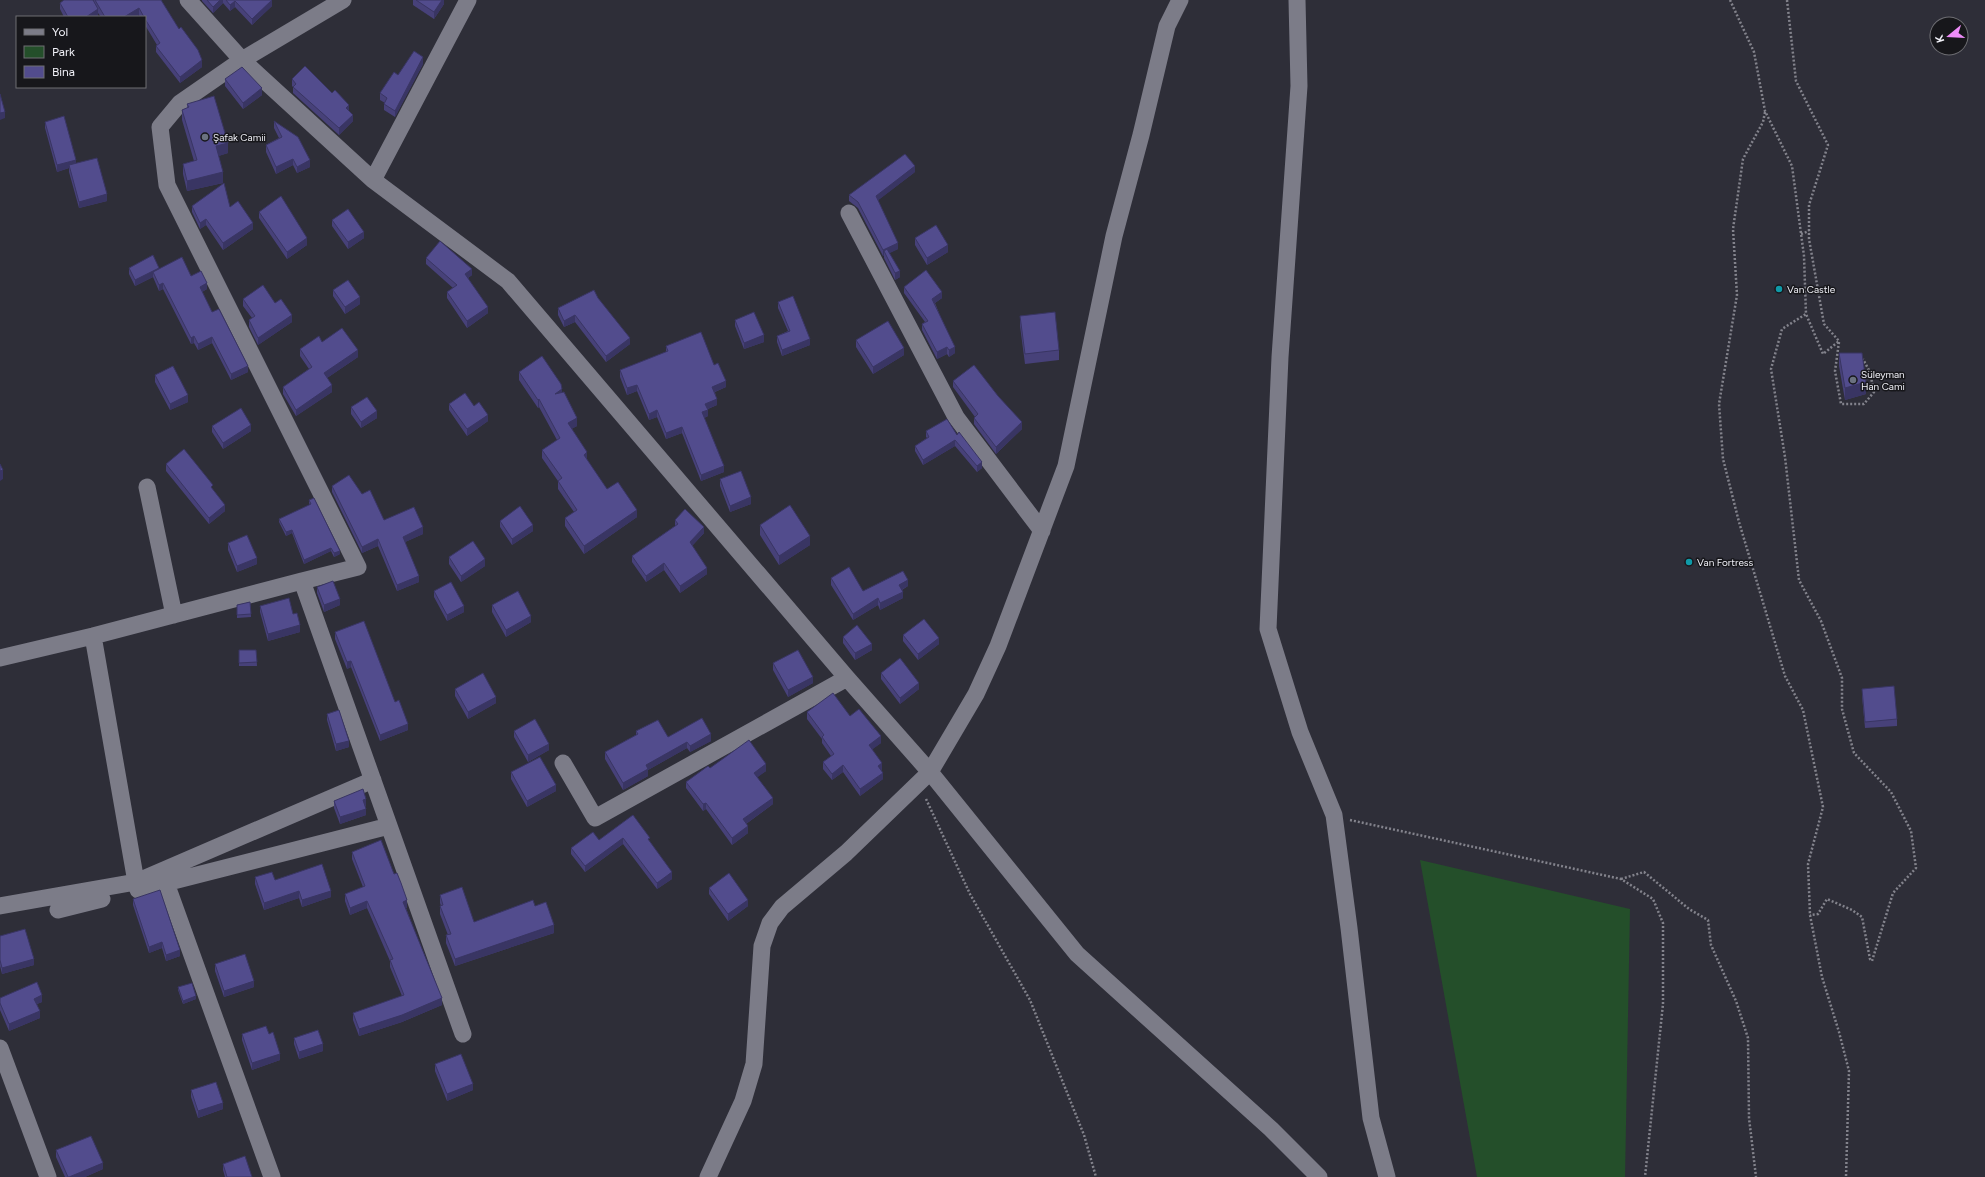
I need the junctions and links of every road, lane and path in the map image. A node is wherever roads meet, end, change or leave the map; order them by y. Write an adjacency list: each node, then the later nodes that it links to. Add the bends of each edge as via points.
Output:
1 (188, 0): 8 (street)
2 (343, 0): 8 (street)
3 (468, 0): 10 (street)
4 (1180, 0): 18 (street, via 1167,26 1114,236 1066,466)
5 (1297, 0): 27 (street, via 1298,86 1280,357 1268,629 1300,732)
6 (1730, 0): 9 (path, via 1754,52)
7 (1787, 0): 12 (path, via 1796,81 1828,145 1809,205)
8 (242, 60): 10 (street); 19 (street, via 180,103 160,127 167,185 358,567)
9 (1765, 111): 13 (path, via 1792,166); 34 (path, via 1763,122 1743,159 1733,229 1737,295 1719,404 1723,459 1785,676 1803,710 1823,807 1808,864)
10 (373, 180): 23 (street, via 508,281)
11 (849, 213): 18 (street, via 956,417)
12 (1809, 231): 13 (path); 15 (path, via 1824,324)
13 (1802, 234): 14 (path)
14 (1806, 314): 15 (path, via 1823,354); 34 (path, via 1782,330 1770,369 1785,457 1799,580 1821,621 1842,678 1842,710 1854,753 1891,792 1911,832 1916,868 1893,893 1872,961 1862,917 1827,899 1818,914)
15 (1839, 341): 16 (path, via 1835,371 1841,404 1864,404 1874,392 1870,372)
16 (1862, 358)
17 (147, 487): 20 (street)
18 (1042, 531): 25 (street, via 998,646 976,694)
19 (302, 581): 20 (street); 26 (street)
20 (174, 615): 21 (street)
21 (93, 636): 22 (street); 30 (street)
22 (0, 658)
23 (847, 678): 24 (street, via 595,818); 25 (street)
24 (563, 763)
25 (930, 772): 39 (street, via 846,853 782,907 770,923 762,946 754,1064 743,1100); 40 (path, via 923,792 970,894 1030,1000 1084,1135); 41 (street, via 1077,954 1271,1129)
26 (374, 780): 28 (street); 30 (street)
27 (1334, 815): 29 (path, via 1362,824); 42 (street, via 1371,1118)
28 (389, 826): 31 (street); 35 (street)
29 (1621, 879): 43 (path, via 1652,898 1663,923 1664,1004); 44 (path, via 1644,872 1689,909 1708,920 1711,945 1736,1001 1748,1038 1749,1118)
30 (136, 882): 32 (street)
31 (166, 883): 33 (street); 38 (street)
32 (0, 906)
33 (58, 910)
34 (1810, 915): 45 (path, via 1822,977 1848,1071)
35 (463, 1034)
36 (0, 1048): 37 (street)
37 (48, 1177)
38 (272, 1177)
39 (708, 1177)
40 (1096, 1177)
41 (1319, 1177)
42 (1387, 1177)
43 (1645, 1177)
44 (1756, 1177)
45 (1846, 1177)

